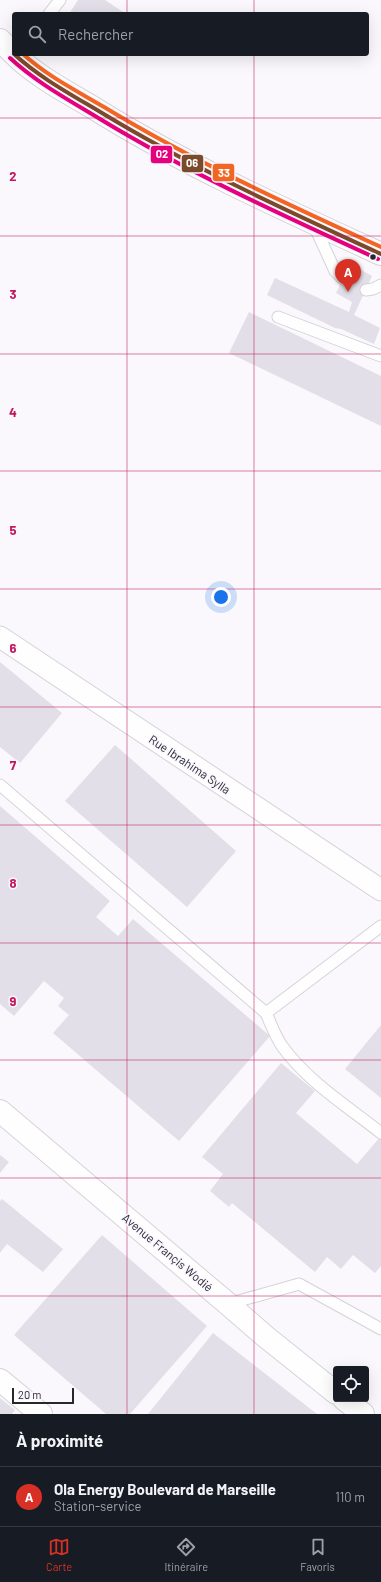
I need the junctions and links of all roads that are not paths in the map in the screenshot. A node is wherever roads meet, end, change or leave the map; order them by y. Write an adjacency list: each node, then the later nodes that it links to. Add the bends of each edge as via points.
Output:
1 (60, 0): 2 (lane)
2 (51, 12)
3 (0, 40): 4 (main road)
4 (12, 51)
5 (17, 56): 6 (main road, via 47,80 134,133)
6 (312, 222): 7 (main road); 8 (lane, via 335,271)
7 (381, 254)
8 (343, 279)
9 (381, 285): 10 (lane)
10 (366, 290)
11 (278, 317): 12 (lane)
12 (381, 356)
13 (0, 637): 15 (street, Rue Ibrahima Sylla)
14 (0, 785): 17 (lane)
15 (381, 890)
16 (381, 926): 17 (lane)
17 (266, 1013): 19 (lane, via 281,1045 299,1067)
18 (0, 1111): 20 (main road, Avenue Françis Wodié)
19 (381, 1133)
20 (228, 1304): 21 (lane, via 299,1284); 23 (main road, Avenue Françis Wodié, via 266,1338)
21 (381, 1329)
22 (0, 1380): 25 (main road)
23 (333, 1391)
24 (348, 1402): 26 (main road)
25 (41, 1414)
26 (363, 1414)

